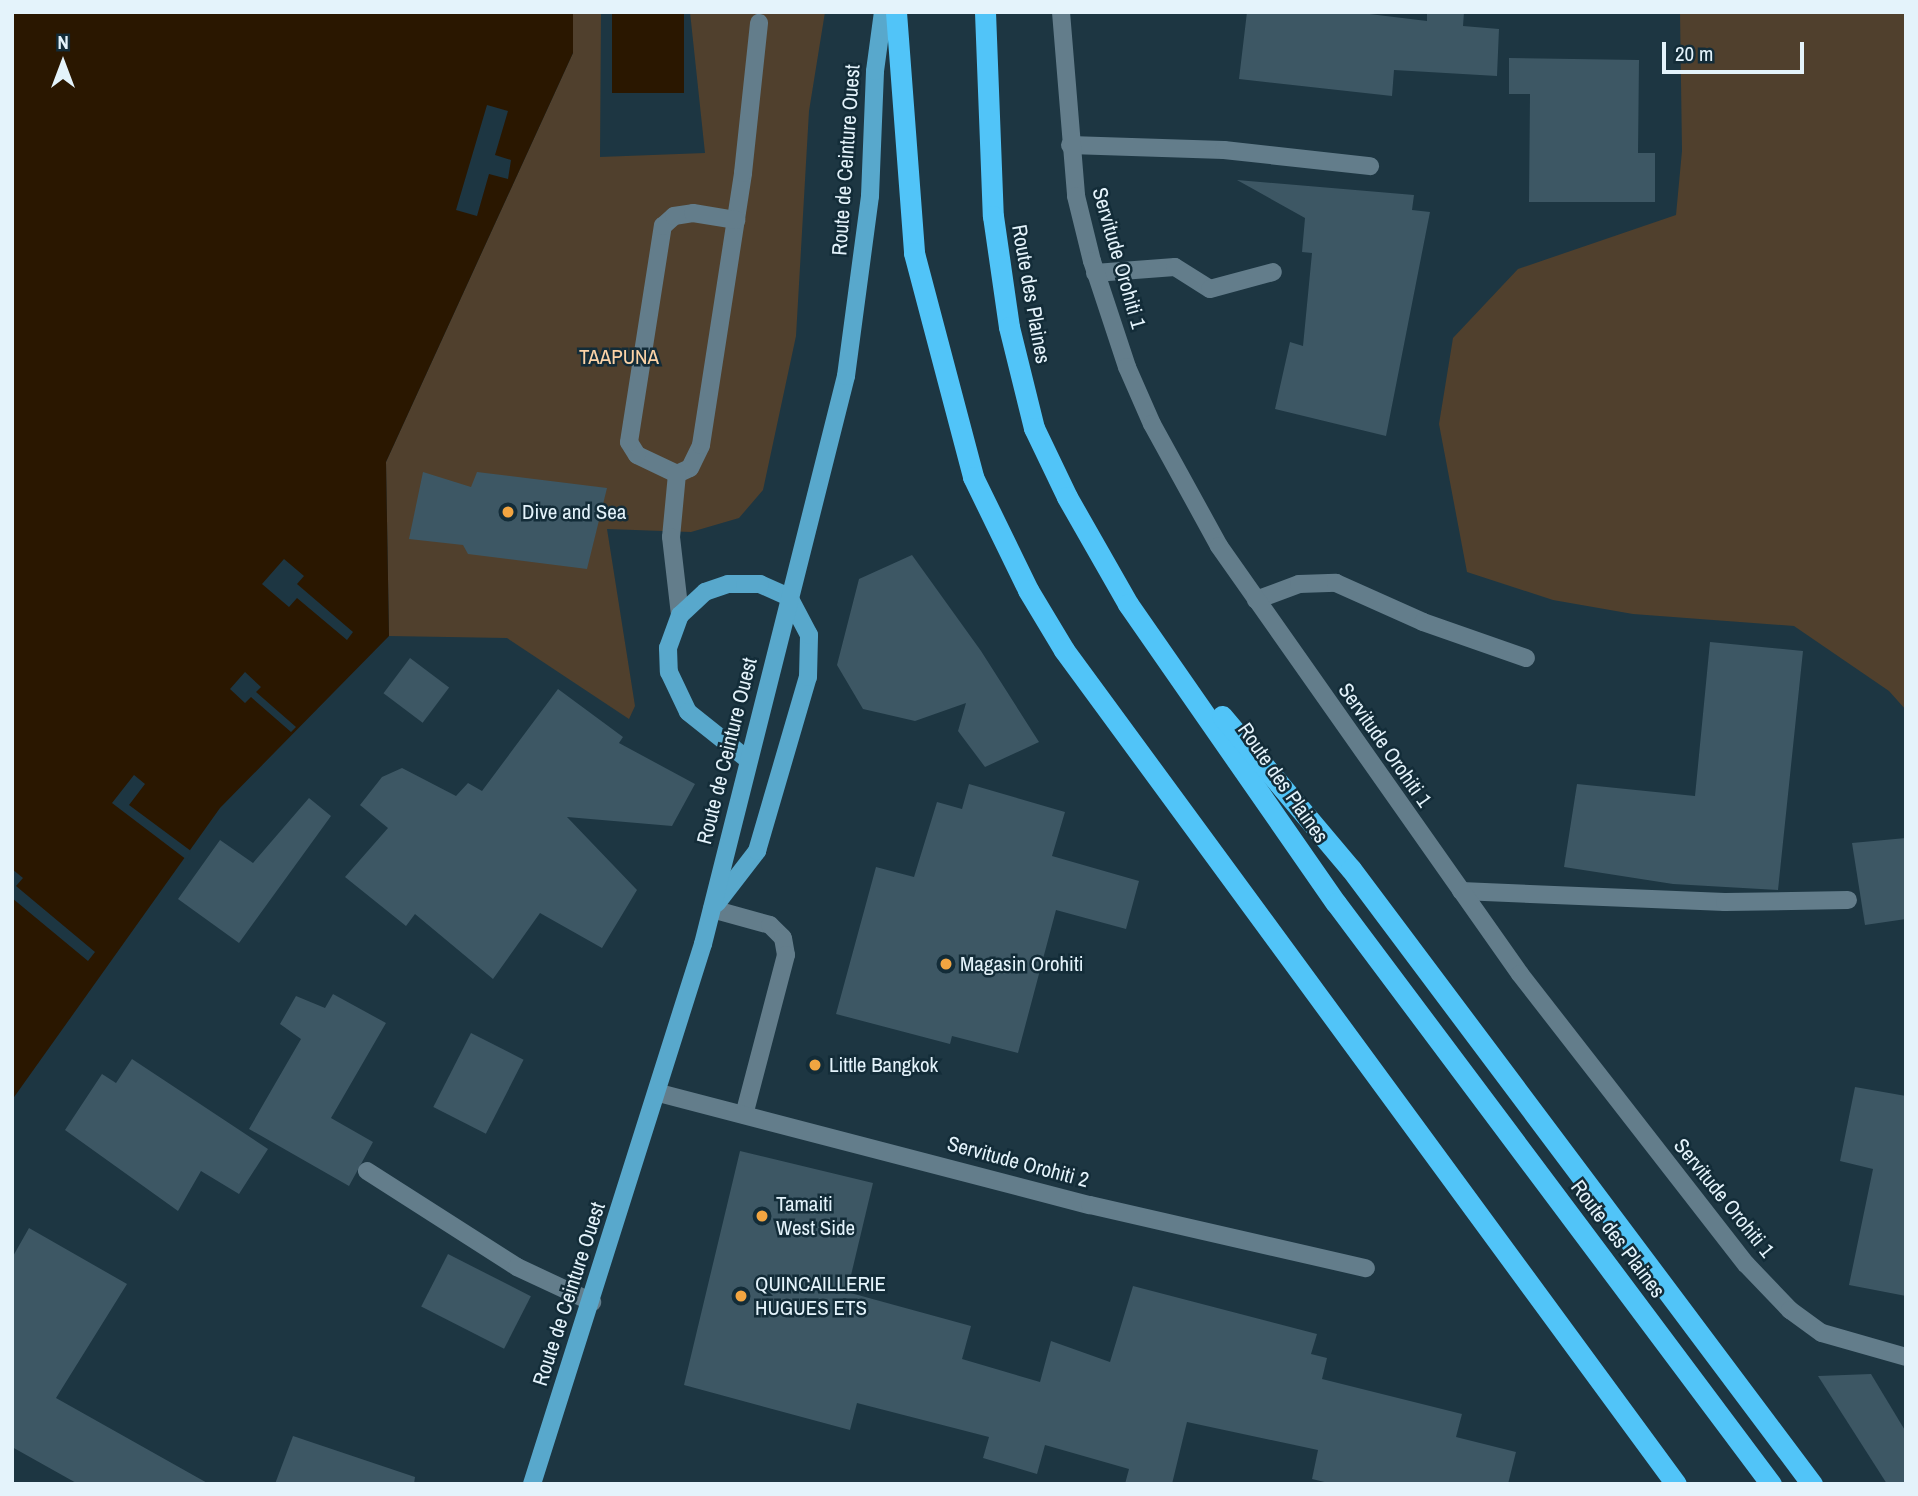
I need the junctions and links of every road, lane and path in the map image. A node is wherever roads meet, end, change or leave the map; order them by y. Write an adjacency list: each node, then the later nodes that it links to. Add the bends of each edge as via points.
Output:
1 (883, 12): 13 (main road, Route de Ceinture Ouest, via 875,71 870,196 846,376)
2 (896, 12): 28 (highway, via 914,253 973,477 1028,590 1081,673)
3 (985, 12): 12 (highway, Route des Plaines, via 993,216 1009,327 1034,428)
4 (1061, 12): 6 (street, Servitude Orohiti 1)
5 (759, 23): 8 (street)
6 (1070, 145): 7 (street, via 1224,150); 10 (street, Servitude Orohiti 1, via 1076,196)
7 (1370, 166)
8 (736, 220): 11 (street, via 701,445 691,468); 11 (street, via 693,213 674,216 663,226 629,443 637,455)
9 (1273, 272): 10 (street, via 1210,289 1175,267)
10 (1096, 273): 14 (street, Servitude Orohiti 1, via 1152,424 1219,547)
11 (677, 474): 15 (street, via 671,537)
12 (1116, 583): 29 (highway, Route des Plaines, via 1336,903); 30 (highway, via 1351,869)
13 (789, 597): 15 (main road, via 760,584 728,583 705,592); 17 (main road, Route de Ceinture Ouest); 20 (main road, via 809,635 808,677 757,851)
14 (1256, 600): 16 (street, via 1299,583 1336,583 1423,622); 18 (street, Servitude Orohiti 1)
15 (680, 615): 17 (main road, via 668,648 675,692 695,719)
16 (1526, 658)
17 (747, 759): 20 (main road, Route de Ceinture Ouest)
18 (1461, 891): 19 (street, via 1725,902); 26 (street, Servitude Orohiti 1, via 1520,974 1746,1264 1790,1310 1822,1333)
19 (1848, 900)
20 (712, 909): 21 (main road, Route de Ceinture Ouest); 22 (street, via 770,925 783,938 786,955)
21 (659, 1093): 22 (street, Servitude Orohiti 2); 25 (main road, Route de Ceinture Ouest)
22 (744, 1115): 24 (street, Servitude Orohiti 2, via 1090,1205)
23 (367, 1171): 25 (street, via 517,1267)
24 (1366, 1268)
25 (592, 1302): 27 (main road, Route de Ceinture Ouest)
26 (1906, 1357)
27 (532, 1484)
28 (1676, 1484)
29 (1771, 1484)
30 (1812, 1484)

